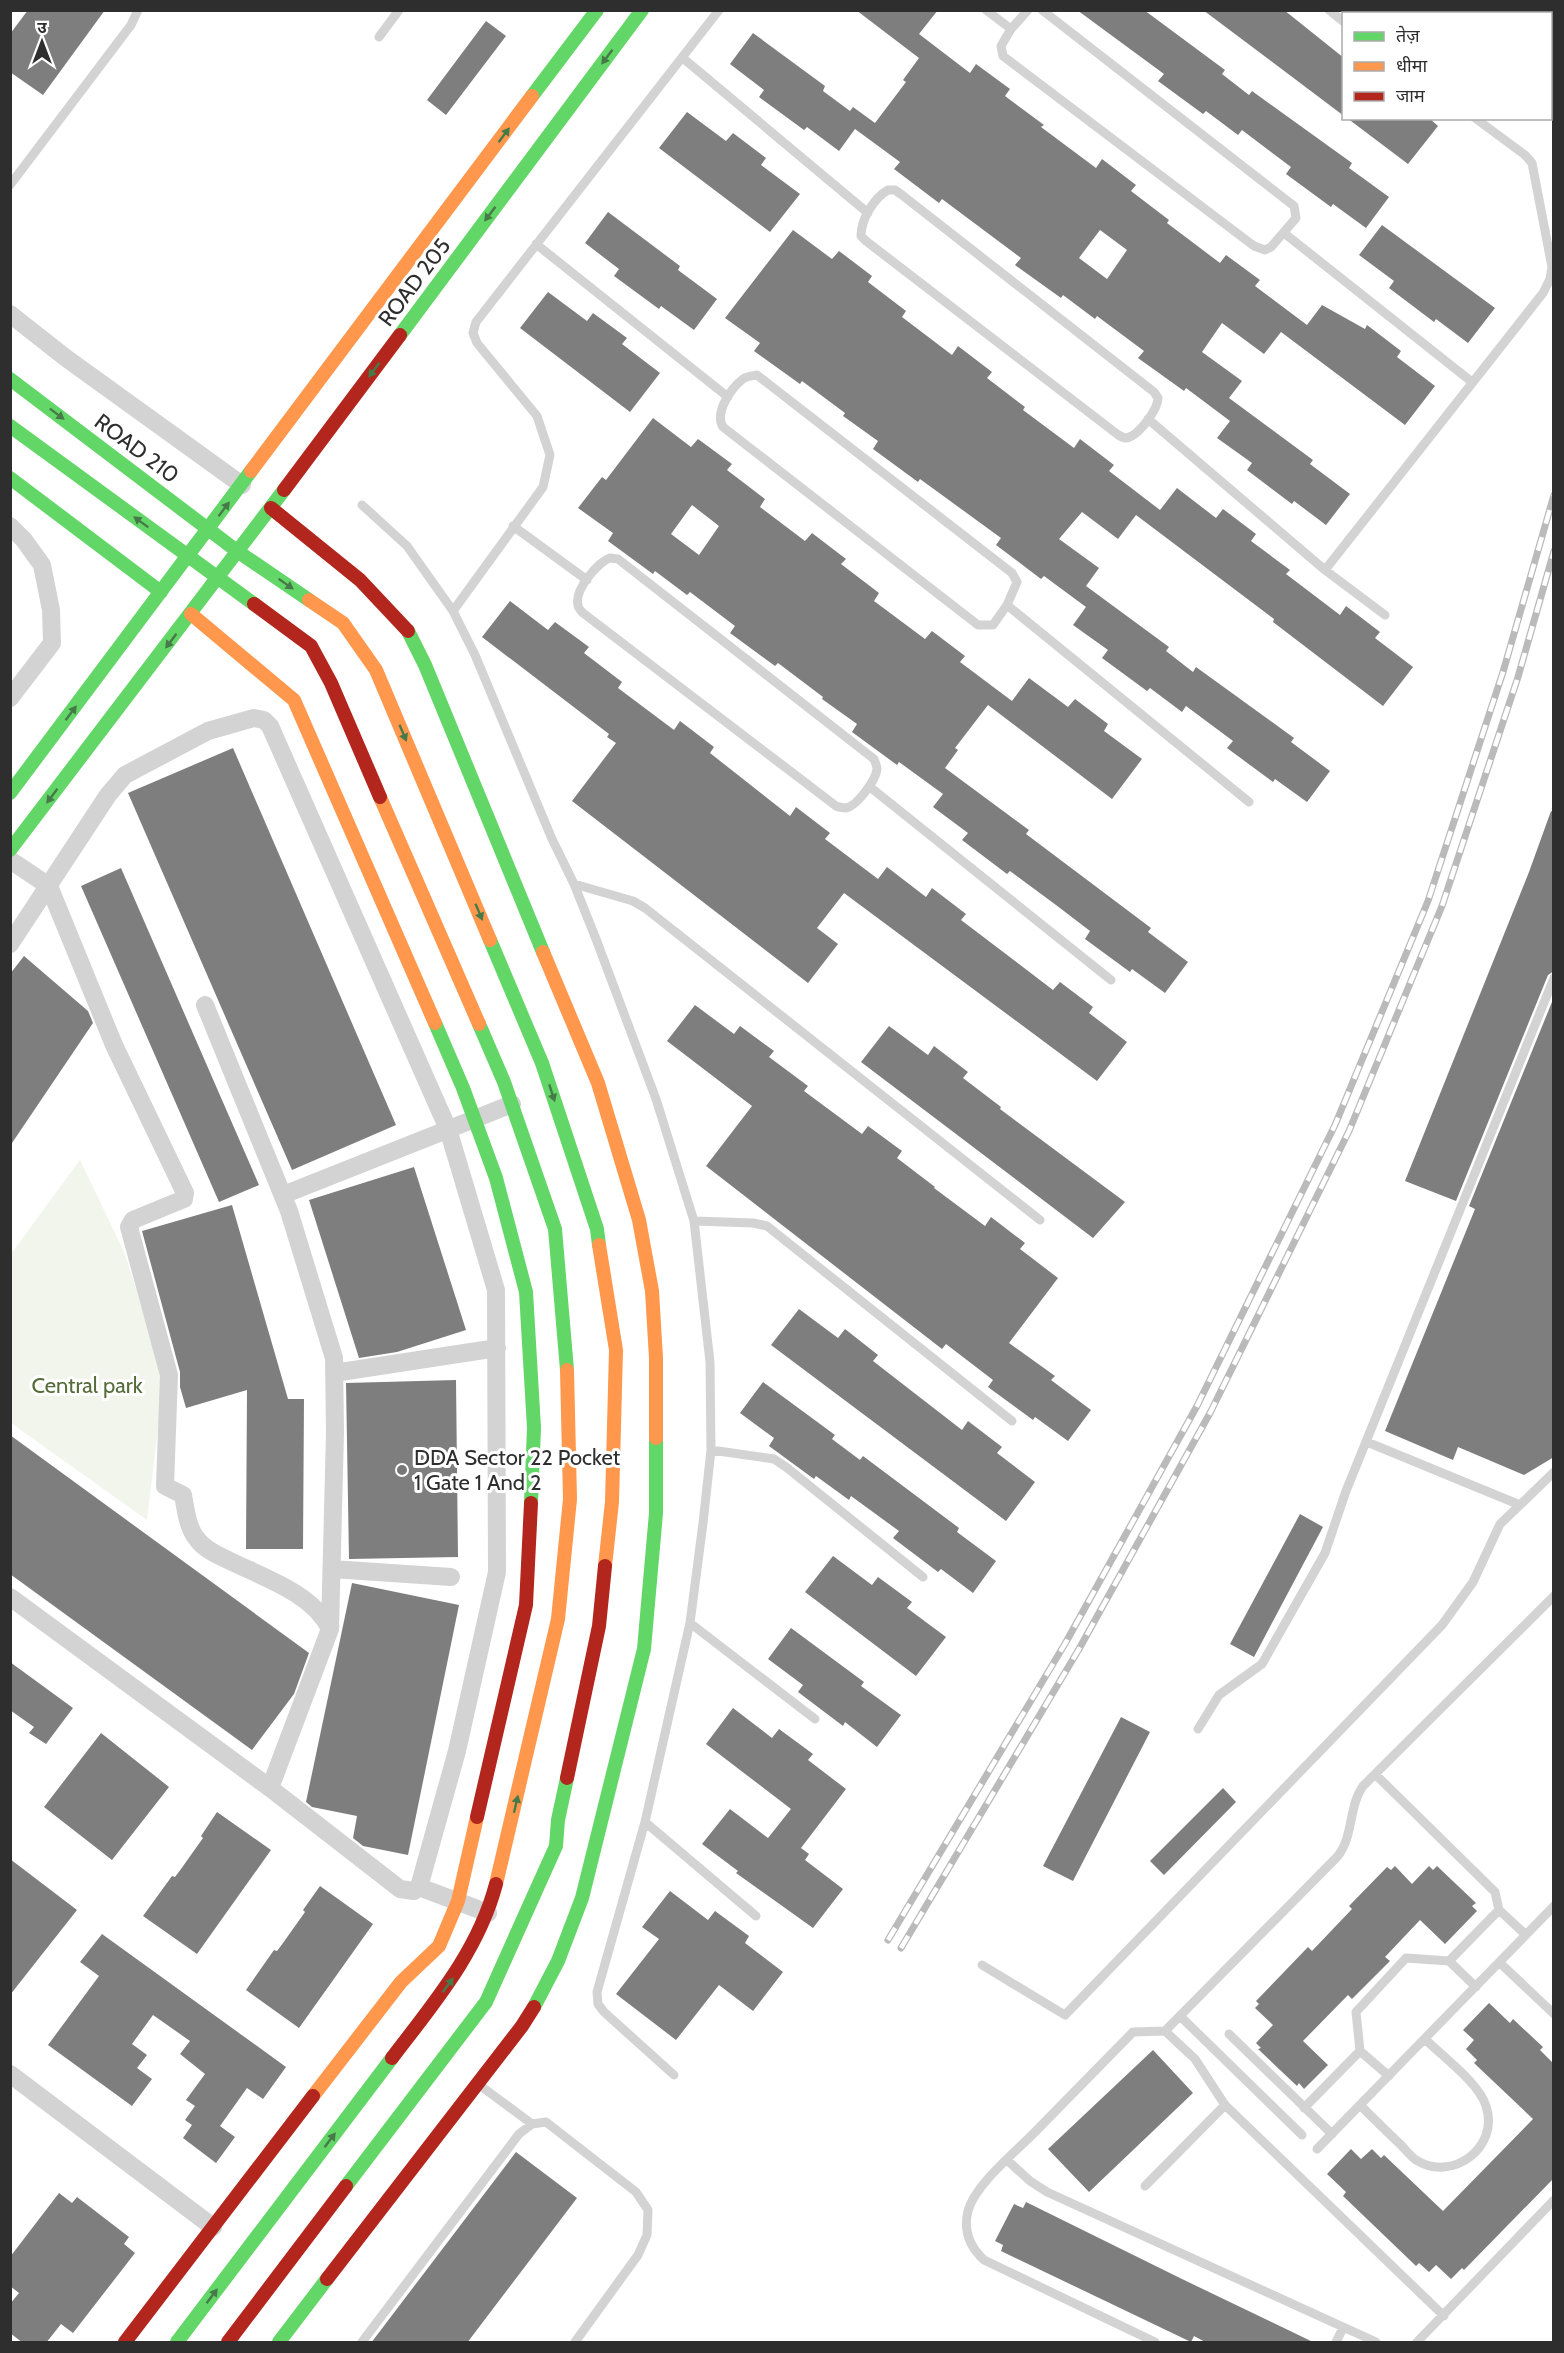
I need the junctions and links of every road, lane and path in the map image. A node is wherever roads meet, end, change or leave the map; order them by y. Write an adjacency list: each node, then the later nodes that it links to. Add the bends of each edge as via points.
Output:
1 (138, 10): 15 (lane, via 131,25)
2 (399, 10): 12 (lane)
3 (597, 10): 26 (main road, ROAD 205, one-way to 3)
4 (642, 10): 28 (main road, ROAD 205, one-way to 28)
5 (719, 10): 13 (lane)
6 (986, 10): 11 (lane)
7 (1028, 10): 11 (lane)
8 (1042, 10): 17 (lane, via 1294,206 1296,218)
9 (1329, 10): 10 (lane)
10 (1342, 20)
11 (1011, 29): 17 (lane, via 1001,46 1003,56 1254,246 1265,250)
12 (379, 37)
13 (684, 59): 16 (lane); 18 (lane)
14 (1478, 120): 21 (lane, via 1532,163 1552,267 1543,293)
15 (10, 185)
16 (867, 213): 23 (lane, via 861,231 866,241 1117,434 1127,438); 23 (lane, via 888,190 902,195 1154,392 1158,404)
17 (1284, 233): 21 (lane)
18 (536, 244): 22 (lane); 30 (lane, via 482,313 473,333 477,344 537,416 550,454 543,487)
19 (10, 314): 26 (street)
20 (10, 379): 31 (main road, ROAD 210, one-way to 31)
21 (1472, 382): 34 (lane)
22 (728, 397): 38 (lane, via 720,414 723,427 978,625 993,625); 38 (lane, via 750,376 767,380 1012,573 1017,582)
23 (1148, 419): 34 (lane)
24 (10, 426): 33 (main road, one-way to 24)
25 (10, 478): 37 (main road)
26 (242, 485): 31 (main road, ROAD 205, one-way to 26)
27 (362, 505): 39 (lane, via 407,546)
28 (271, 508): 32 (main road, ROAD 205); 99 (main road, via 360,580 410,634 598,1083 639,1220 652,1291 656,1513 644,1649 584,1869 582,1898 558,1961 522,2026)
29 (10, 526): 42 (street, via 42,565 51,610 52,643)
30 (513, 526): 36 (lane); 39 (lane)
31 (209, 529): 32 (main road, ROAD 210); 33 (main road, ROAD 205)
32 (237, 550): 35 (main road, ROAD 205); 115 (main road, ROAD 210, one-way to 115, via 343,624 376,670 542,1063 597,1229 616,1350 612,1502 599,1626 558,1820 555,1861 486,2002)
33 (189, 556): 35 (main road); 37 (main road, ROAD 205)
34 (1325, 570): 41 (lane)
35 (217, 576): 40 (main road, ROAD 205); 54 (main road, via 311,646 336,693)
36 (587, 580): 43 (lane, via 602,561 618,559 874,759 877,768); 43 (lane, via 578,596 583,613 836,806 846,808 854,804)
37 (161, 592): 44 (main road, ROAD 205, one-way to 37)
38 (1007, 605): 45 (lane)
39 (453, 611): 48 (lane)
40 (192, 614): 46 (main road, ROAD 205, one-way to 46); 55 (main road, via 294,700)
41 (1385, 615)
42 (10, 698)
43 (870, 787): 52 (lane)
44 (10, 793)
45 (1249, 802)
46 (10, 850)
47 (10, 860): 49 (street)
48 (574, 884): 58 (lane, via 626,898 645,908); 59 (lane, via 656,1099)
49 (49, 886): 50 (street); 56 (street, via 125,775 208,730 254,718 264,720 270,726); 73 (street, via 114,1045 185,1193 184,1199 133,1220 129,1227 170,1375 165,1486 183,1495 190,1529 198,1541 213,1553 306,1599 324,1615)
50 (10, 944)
51 (1554, 978): 63 (lane)
52 (1111, 980)
53 (205, 1005): 57 (street)
54 (512, 1104): 55 (street); 83 (main road, one-way to 54, via 558,1619 570,1499 567,1354 555,1229)
55 (474, 1117): 56 (street); 80 (main road, via 496,1178 526,1292 534,1428 526,1605)
56 (448, 1129): 57 (street); 60 (street, via 496,1290)
57 (283, 1195): 61 (street, via 334,1358)
58 (1040, 1220)
59 (694, 1221): 62 (lane, via 766,1226); 64 (lane, via 709,1345)
60 (497, 1348): 61 (street); 79 (street, via 497,1572 457,1751)
61 (334, 1373): 67 (street)
62 (1012, 1421)
63 (1366, 1442): 66 (lane); 75 (lane, via 1325,1553 1262,1664 1219,1695)
64 (711, 1450): 69 (lane, via 774,1459); 72 (lane)
65 (1554, 1472): 66 (lane)
66 (1520, 1505): 88 (lane, via 1500,1524 1473,1582 1442,1625 1065,2015)
67 (332, 1569): 68 (street); 73 (street)
68 (451, 1577)
69 (923, 1577)
70 (1554, 1596): 76 (lane)
71 (10, 1597): 77 (street)
72 (690, 1623): 74 (lane); 78 (lane)
73 (330, 1629): 77 (street)
74 (815, 1719)
75 (1198, 1729)
76 (1375, 1774): 82 (lane, via 1495,1892); 91 (lane, via 1358,1792 1346,1841 1337,1857)
77 (270, 1788): 79 (street, via 400,1889 414,1891)
78 (645, 1822): 84 (lane); 97 (lane, via 597,1992 598,2004)
79 (419, 1887): 80 (street)
80 (458, 1900): 83 (street); 110 (main road, via 439,1946 401,1982)
81 (1554, 1906): 85 (lane)
82 (1499, 1910): 85 (lane); 86 (lane)
83 (488, 1913): 114 (main road, one-way to 83, via 456,1974)
84 (756, 1916)
85 (1526, 1935): 87 (lane)
86 (1449, 1961): 89 (lane); 95 (lane, via 1406,1958 1356,2012)
87 (1500, 1963): 89 (lane); 90 (lane)
88 (982, 1965)
89 (1476, 1987): 94 (lane)
90 (1554, 2014)
91 (1180, 2016): 92 (lane); 105 (lane)
92 (1165, 2031): 100 (lane, via 1195,2059); 107 (lane, via 1133,2032)
93 (1229, 2034): 102 (lane)
94 (1425, 2039): 98 (lane); 101 (lane, via 1480,2093 1487,2108 1485,2137 1468,2160 1451,2167 1434,2167 1416,2160)
95 (1360, 2051): 98 (lane); 102 (lane)
96 (10, 2074): 110 (street)
97 (674, 2075)
98 (1389, 2076): 101 (lane)
99 (478, 2084): 103 (lane); 116 (main road)
100 (1226, 2105): 108 (lane); 111 (lane)
101 (1360, 2105): 104 (lane)
102 (1304, 2108): 104 (lane)
103 (532, 2124): 117 (lane, via 519,2134); 118 (lane, via 546,2122 636,2192 648,2210 647,2235 638,2255)
104 (1332, 2134): 106 (lane)
105 (1302, 2135)
106 (1317, 2149)
107 (1007, 2160): 112 (lane, via 1047,2192); 119 (lane, via 979,2190 969,2209 967,2233 977,2253 984,2260)
108 (1146, 2186)
109 (1554, 2200): 111 (lane)
110 (213, 2227): 113 (main road)
111 (1444, 2316): 122 (lane)
112 (1343, 2328): 120 (lane); 121 (lane)
113 (125, 2343)
114 (177, 2343)
115 (228, 2343)
116 (279, 2343)
117 (362, 2343)
118 (575, 2343)
119 (1155, 2343)
120 (1336, 2343)
121 (1376, 2343)
122 (1417, 2343)

